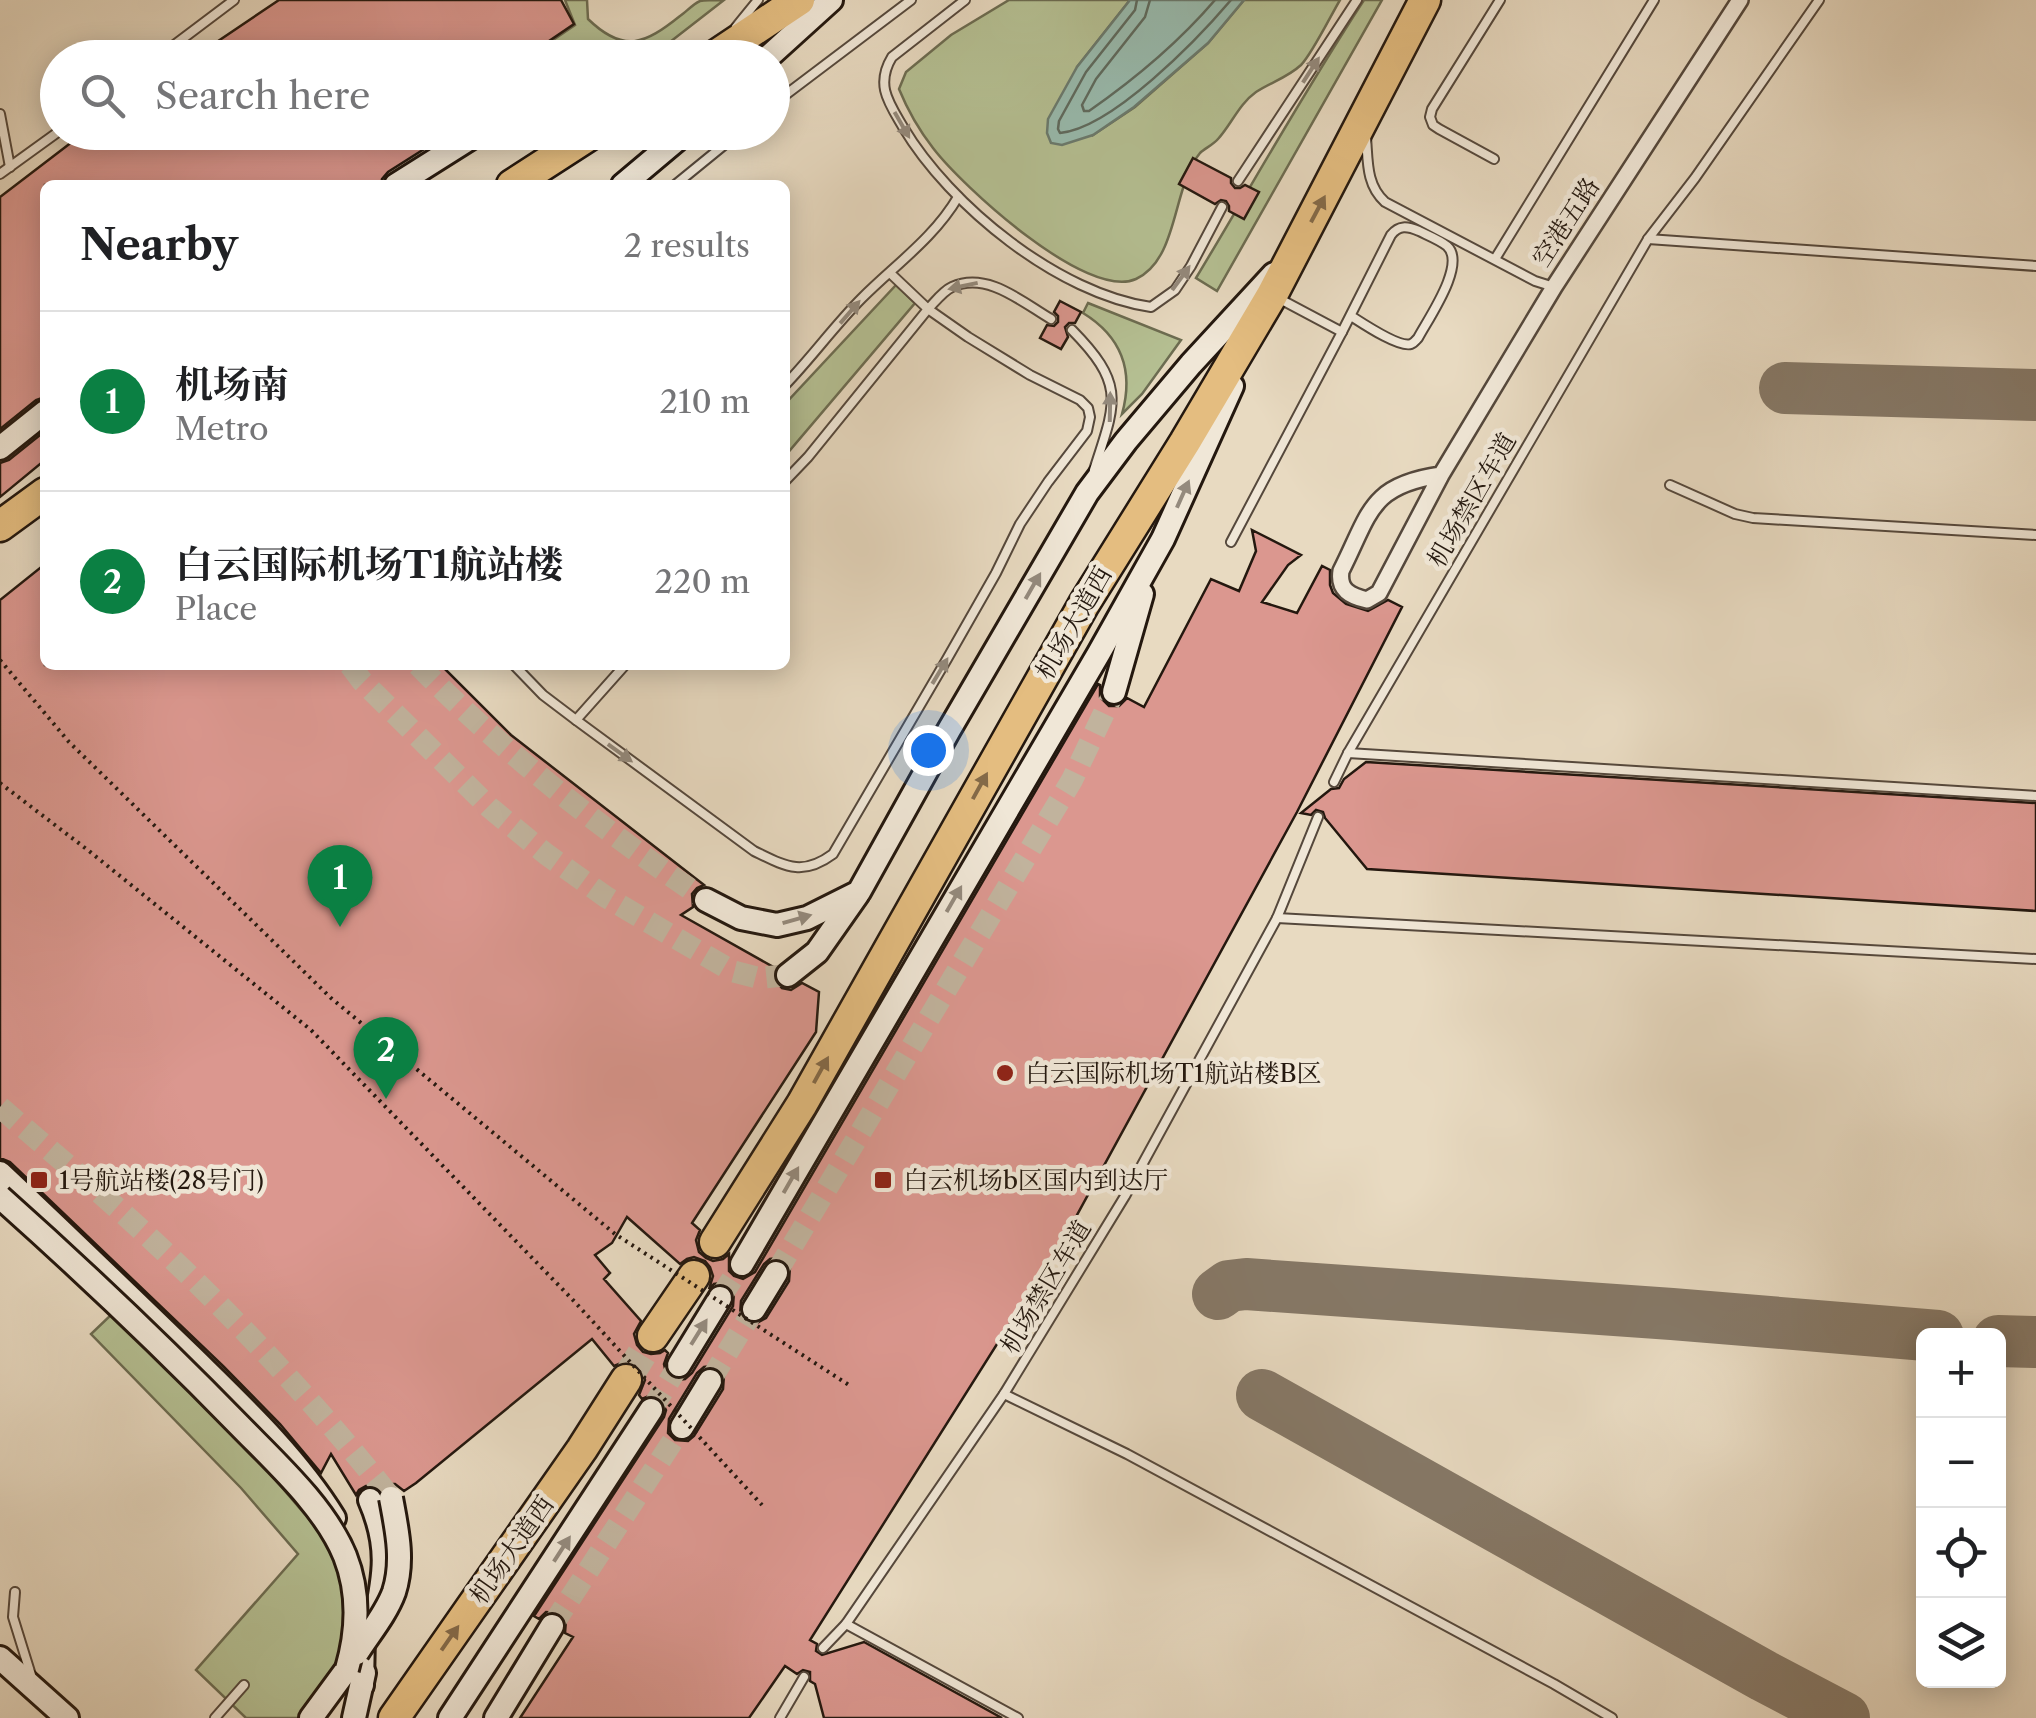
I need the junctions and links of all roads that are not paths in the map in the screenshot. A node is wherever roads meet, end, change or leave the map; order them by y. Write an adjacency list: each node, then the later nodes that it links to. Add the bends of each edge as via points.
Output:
1 (234, 0): 13 (lane)
2 (758, 0): 14 (lane)
3 (799, 0): 15 (highway)
4 (831, 0): 16 (main road)
5 (911, 0): 17 (lane)
6 (965, 0): 33 (lane, one-way to 33, via 892,58 884,95)
7 (1357, 0): 32 (lane, one-way to 7)
8 (1425, 0): 19 (highway, 机场大道西)
9 (1500, 0): 25 (lane, via 1430,117 1439,129)
10 (1654, 0): 37 (lane)
11 (1740, 0): 40 (street, 空港五路)
12 (1819, 0): 35 (lane, 机场禁区车道)
13 (181, 40)
14 (726, 40)
15 (739, 40)
16 (787, 40)
17 (790, 91)
18 (0, 114): 26 (lane)
19 (1364, 121): 36 (highway, 机场大道西, one-way to 19); 37 (lane, via 1375,193)
20 (40, 145): 26 (lane)
21 (451, 150): 28 (main road)
22 (566, 150): 29 (highway)
23 (665, 150): 30 (main road)
24 (718, 150): 31 (lane)
25 (1494, 159)
26 (10, 167): 27 (lane)
27 (0, 174)
28 (404, 180)
29 (520, 180)
30 (629, 180)
31 (681, 180)
32 (1238, 181)
33 (958, 197): 34 (lane, one-way to 34, via 1046,265 1127,304 1152,307 1175,290); 39 (lane)
34 (1222, 207)
35 (1648, 239): 38 (lane); 63 (lane, 机场禁区车道)
36 (1297, 249): 41 (highway, 机场大道西); 53 (main road)
37 (1495, 260): 40 (lane)
38 (2036, 266)
39 (890, 273): 42 (lane); 47 (lane, one-way to 39)
40 (1554, 288): 50 (street, 空港五路)
41 (1272, 295): 46 (lane); 57 (main road, one-way to 41); 74 (highway, 机场大道西, one-way to 41, via 802,1104 1084,604)
42 (928, 309): 44 (lane, one-way to 42, via 972,281 949,288); 51 (lane); 62 (lane, one-way to 42, via 754,851 798,868 833,854 1020,524 1090,418 1080,400 996,356)
43 (1350, 316): 43 (lane, via 1396,228 1416,229 1448,246 1454,271 1411,344); 46 (lane)
44 (1050, 319)
45 (1072, 330): 53 (lane, one-way to 45, via 1112,399 1109,378)
46 (1342, 332): 58 (lane)
47 (790, 379)
48 (40, 416): 49 (main road)
49 (0, 448)
50 (1441, 475): 50 (street, 空港五路, via 1407,482 1377,500 1341,571 1343,590 1367,600 1379,594)
51 (790, 476)
52 (1670, 485): 56 (lane, via 1754,518)
53 (1087, 493): 67 (main road, one-way to 53)
54 (40, 497): 55 (highway)
55 (0, 526)
56 (2036, 535)
57 (1163, 539): 61 (main road); 75 (main road, one-way to 57)
58 (1231, 542)
59 (522, 670): 62 (lane)
60 (621, 670): 62 (lane)
61 (1114, 692)
62 (576, 720)
63 (1348, 753): 64 (lane, 机场禁区车道); 65 (lane)
64 (1334, 782)
65 (2036, 796)
66 (1318, 817): 69 (lane, 机场禁区车道)
67 (859, 892): 68 (main road, one-way to 67, via 741,918 778,925); 71 (main road, via 817,952)
68 (706, 900)
69 (1277, 918): 70 (lane); 84 (lane, 机场禁区车道, via 1125,1196)
70 (2036, 958)
71 (788, 975)
72 (0, 1174): 93 (main road, via 314,1485 350,1544 364,1606)
73 (0, 1197): 93 (main road, bridge, via 180,1364 330,1527 352,1581)
74 (715, 1242)
75 (742, 1264)
76 (776, 1273): 79 (main road)
77 (694, 1276): 80 (highway)
78 (720, 1298): 81 (main road, one-way to 78)
79 (754, 1310)
80 (653, 1336)
81 (678, 1365)
82 (626, 1380): 101 (highway, 机场大道西, one-way to 82)
83 (710, 1381): 86 (main road)
84 (1004, 1394): 89 (lane, 机场禁区车道); 106 (lane)
85 (651, 1410): 102 (main road, one-way to 85)
86 (682, 1427)
87 (381, 1499): 93 (main road, bridge, via 399,1538 399,1567)
88 (15, 1592): 96 (lane, via 13,1617)
89 (846, 1624): 91 (lane, 机场禁区车道); 105 (lane)
90 (552, 1626): 103 (main road)
91 (823, 1648)
92 (0, 1658): 96 (main road)
93 (354, 1677): 99 (main road); 100 (main road)
94 (804, 1677): 104 (lane)
95 (244, 1686): 98 (lane)
96 (38, 1692): 97 (main road)
97 (60, 1716)
98 (214, 1718)
99 (311, 1718)
100 (354, 1718)
101 (394, 1718)
102 (450, 1718)
103 (496, 1718)
104 (780, 1718)
105 (1018, 1718)
106 (1612, 1718)

